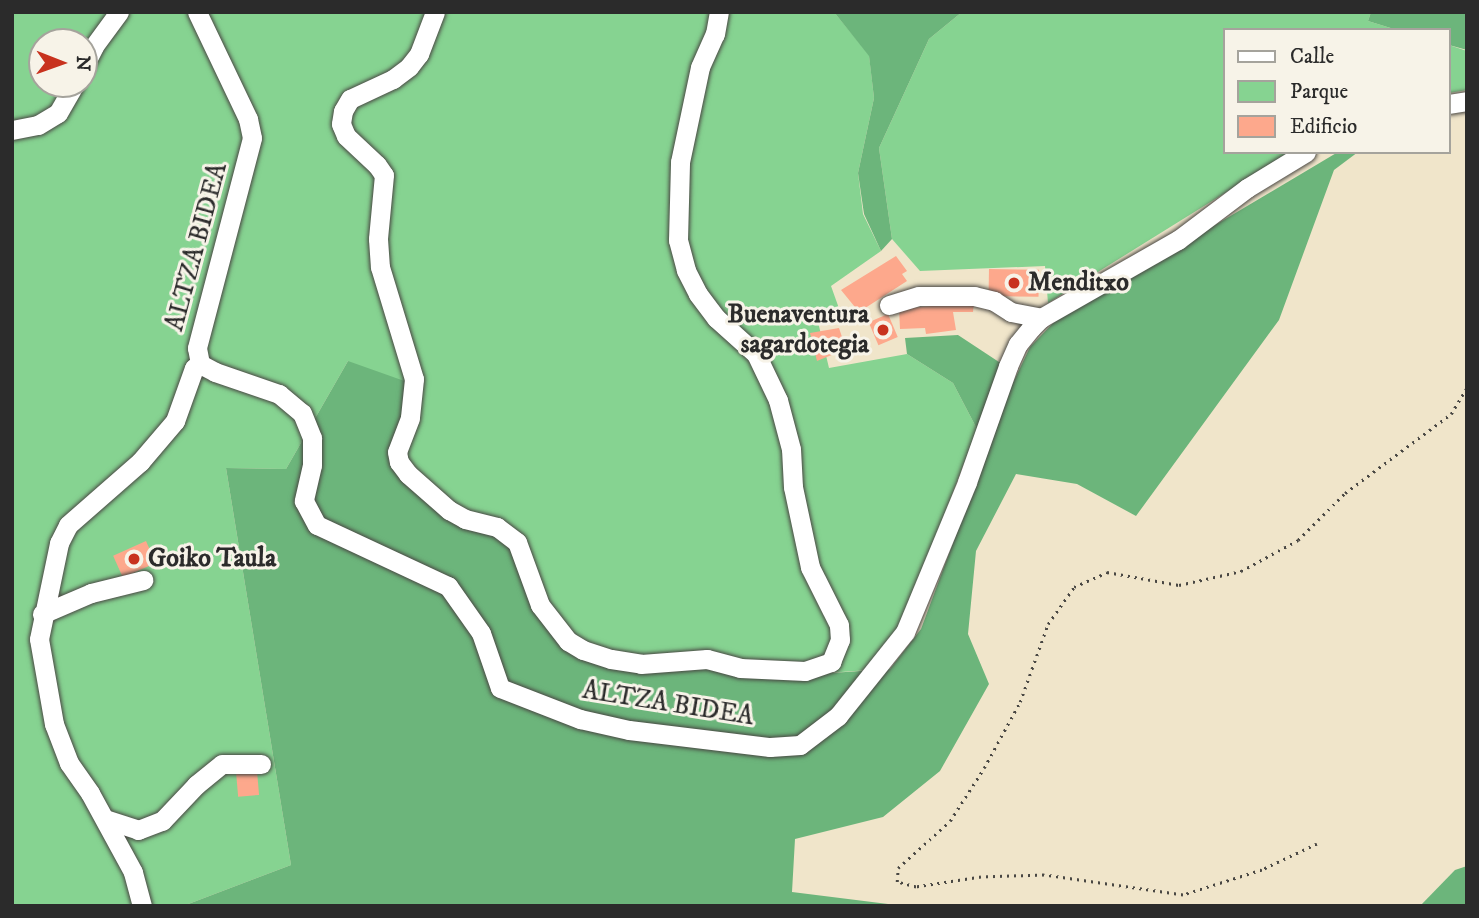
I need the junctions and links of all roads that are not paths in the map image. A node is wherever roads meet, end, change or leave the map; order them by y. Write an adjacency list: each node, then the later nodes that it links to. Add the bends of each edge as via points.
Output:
1 (119, 12): 5 (street)
2 (197, 12): 11 (street, ALTZA BIDEA, via 248,118 253,138 197,348)
3 (435, 12): 4 (street, via 409,67 350,99 341,124 346,136 384,176 380,267 414,379 398,462 449,510 497,527 517,542 540,605 568,641 583,650 641,664 707,659 740,668 805,671 831,662 840,640 839,625 810,567 793,487 791,449 778,400 756,354 716,318 698,294 678,240 680,162 700,68)
4 (719, 12)
5 (98, 41)
6 (67, 98): 7 (street, via 58,113 38,125)
7 (12, 130)
8 (1303, 154): 10 (street, ALTZA BIDEA, via 1247,188 1178,240)
9 (889, 305): 10 (street, via 919,296 974,296)
10 (1041, 318): 11 (street, ALTZA BIDEA, via 1018,344 1008,366 967,482 905,632 838,716 800,745 770,747 580,719 500,688 481,633 448,586 317,524 304,501 312,438 302,413 279,394)
11 (200, 363): 13 (street, via 194,368 175,421 140,462 68,525 59,543)
12 (143, 580): 13 (street, via 90,593)
13 (42, 614): 15 (street, via 39,639 54,724 69,763)
14 (261, 764): 15 (street, via 222,764 162,821 138,830)
15 (105, 819): 16 (street, via 134,872)
16 (142, 906)

